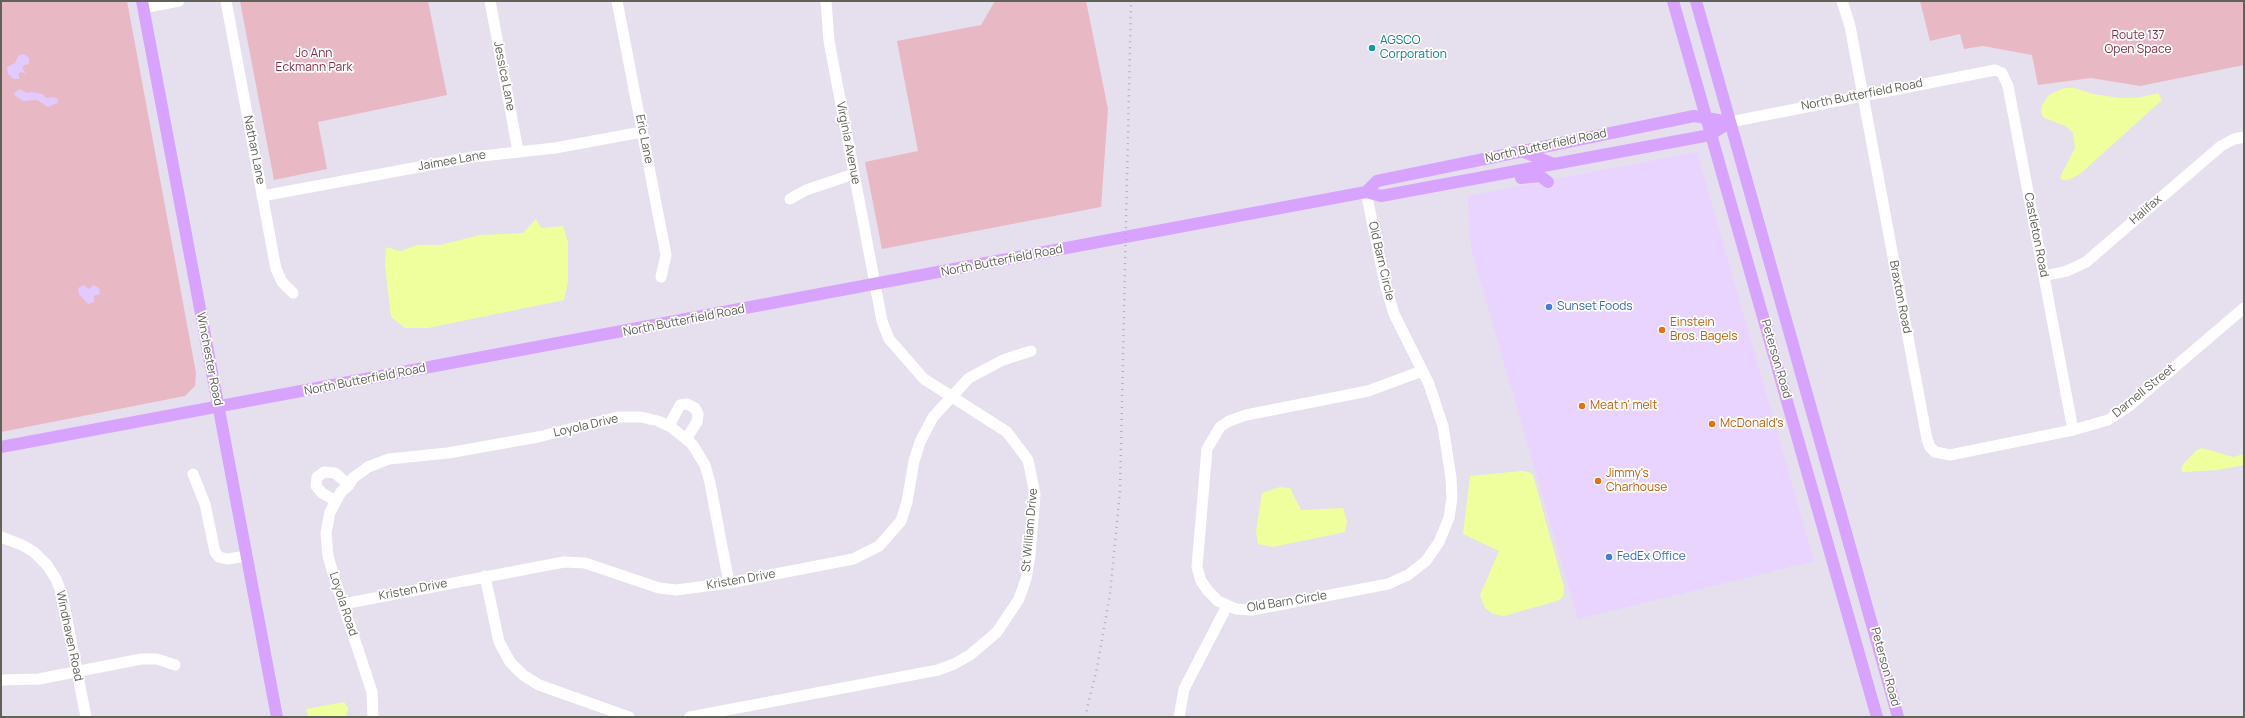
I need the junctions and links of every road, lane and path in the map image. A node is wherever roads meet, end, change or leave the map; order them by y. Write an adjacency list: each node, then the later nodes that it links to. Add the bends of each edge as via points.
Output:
1 (179, 1): 10 (street)
2 (226, 1): 26 (street, Nathan Lane)
3 (490, 1): 19 (street, Jessica Lane)
4 (617, 1): 16 (street, Eric Lane)
5 (826, 1): 22 (street, Virginia Avenue, via 829,41)
6 (1673, 1): 14 (main road, Peterson Road)
7 (1696, 1): 11 (main road, Peterson Road)
8 (1700, 1): 11 (main road, Peterson Road)
9 (1842, 1): 13 (street, Braxton Road, via 1850,26)
10 (143, 4): 36 (main road, Winchester Road)
11 (1707, 39): 15 (main road, Peterson Road)
12 (1971, 74): 13 (street, North Butterfield Road); 28 (street, Castleton Road, via 1995,70 2002,73 2006,79)
13 (1862, 94): 15 (street, North Butterfield Road); 41 (street, Braxton Road, via 1927,439 1930,447 1943,455)
14 (1706, 117): 15 (main road, North Butterfield Road); 17 (main road, Peterson Road); 20 (main road, North Butterfield Road, via 1694,116)
15 (1730, 122): 17 (main road, North Butterfield Road); 60 (main road, Peterson Road)
16 (642, 132): 19 (street, Jaimee Lane, via 555,148); 29 (street, Eric Lane, via 666,255)
17 (1710, 135): 21 (main road, North Butterfield Road); 59 (main road, Peterson Road)
18 (2244, 137): 28 (street, Halifax, via 2221,146 2086,262 2067,271)
19 (518, 151): 26 (street, Jaimee Lane)
20 (1521, 151): 21 (main road); 25 (main road, North Butterfield Road, via 1377,181)
21 (1554, 164): 24 (main road, North Butterfield Road)
22 (854, 174): 27 (street, via 806,190); 30 (street, Virginia Avenue)
23 (1548, 182): 24 (main road, via 1540,176 1455,187)
24 (1442, 185): 25 (main road, North Butterfield Road, via 1381,196)
25 (1366, 192): 30 (main road, North Butterfield Road); 34 (street, Old Barn Circle, via 1385,284 1394,314)
26 (262, 196): 31 (street, Nathan Lane, via 276,269 282,282)
27 (790, 199)
28 (2044, 276): 38 (street, Castleton Road)
29 (661, 277)
30 (875, 285): 35 (street, St William Drive, via 882,321 889,339 924,379); 36 (main road, North Butterfield Road)
31 (293, 293)
32 (2244, 308): 38 (street, Darnell Street, via 2130,406 2108,420)
33 (1031, 351): 35 (street, Kristen Drive, via 983,370 969,378)
34 (1422, 371): 49 (street, Old Barn Circle, via 1368,391 1246,415 1220,427 1207,449 1197,567 1208,591); 49 (street, Old Barn Circle, via 1443,426 1449,454 1452,498 1449,518 1439,542 1426,561 1408,575 1388,584 1252,610)
35 (951, 396): 47 (street, Kristen Drive, via 933,417 920,442 901,521 879,546 852,559); 57 (street, St William Drive, via 1007,432 1028,460 1034,483 1026,579 1019,599 997,632 970,655 938,670)
36 (218, 407): 40 (main road, North Butterfield Road); 45 (main road, Winchester Road)
37 (669, 426): 39 (street, Loyola Drive); 39 (street, via 680,405 687,404 694,408 698,414 697,422); 43 (street, Loyola Drive, via 641,417 618,417 493,446 389,459 360,472)
38 (2073, 430): 41 (street, Darnell Street)
39 (686, 438): 47 (street, Loyola Drive, via 701,457 710,483)
40 (1, 447)
41 (1980, 449)
42 (193, 474): 45 (street, via 205,504 215,552 219,557 227,559)
43 (342, 493): 48 (street, Loyola Road, via 327,521 326,546)
44 (1, 537): 51 (street, Windhaven Road, via 22,544 34,552 56,579 62,594)
45 (247, 556): 54 (main road, Winchester Road)
46 (485, 576): 47 (street, Kristen Drive, via 564,562 578,562 604,568 659,588 676,590); 48 (street, Kristen Drive); 56 (street, via 499,642 510,662 539,685)
47 (729, 583)
48 (343, 604): 55 (street, Loyola Road, via 372,692)
49 (1227, 606): 58 (street, via 1184,689)
50 (175, 665): 51 (street, via 157,659 141,659)
51 (77, 671): 52 (street, via 38,678); 53 (street, Windhaven Road)
52 (1, 680)
53 (86, 717)
54 (277, 717)
55 (373, 717)
56 (629, 717)
57 (690, 717)
58 (1179, 717)
59 (1877, 717)
60 (1898, 717)

